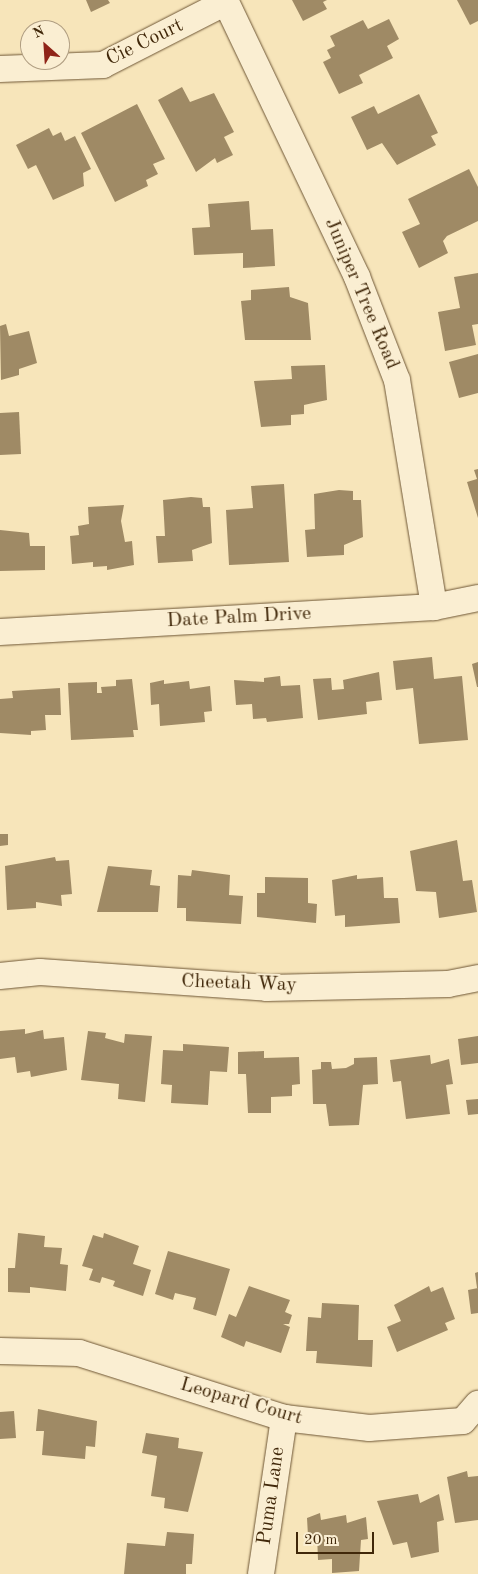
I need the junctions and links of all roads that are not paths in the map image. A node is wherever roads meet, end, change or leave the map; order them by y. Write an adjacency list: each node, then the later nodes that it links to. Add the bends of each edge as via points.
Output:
1 (225, 1): 2 (street, Cie Court, via 103,65); 4 (street, Juniper Tree Road, via 357,277 397,380)
2 (0, 69)
3 (478, 598): 4 (street, Date Palm Drive)
4 (434, 607): 5 (street, Date Palm Drive)
5 (0, 632)
6 (0, 976): 7 (street, Cheetah Way, via 40,972 268,988 448,984)
7 (478, 978)
8 (0, 1351): 10 (street, Leopard Court, via 79,1353)
9 (478, 1404): 10 (street, Leopard Court, via 463,1421 369,1428)
10 (284, 1418): 11 (street, Puma Lane)
11 (261, 1574)

